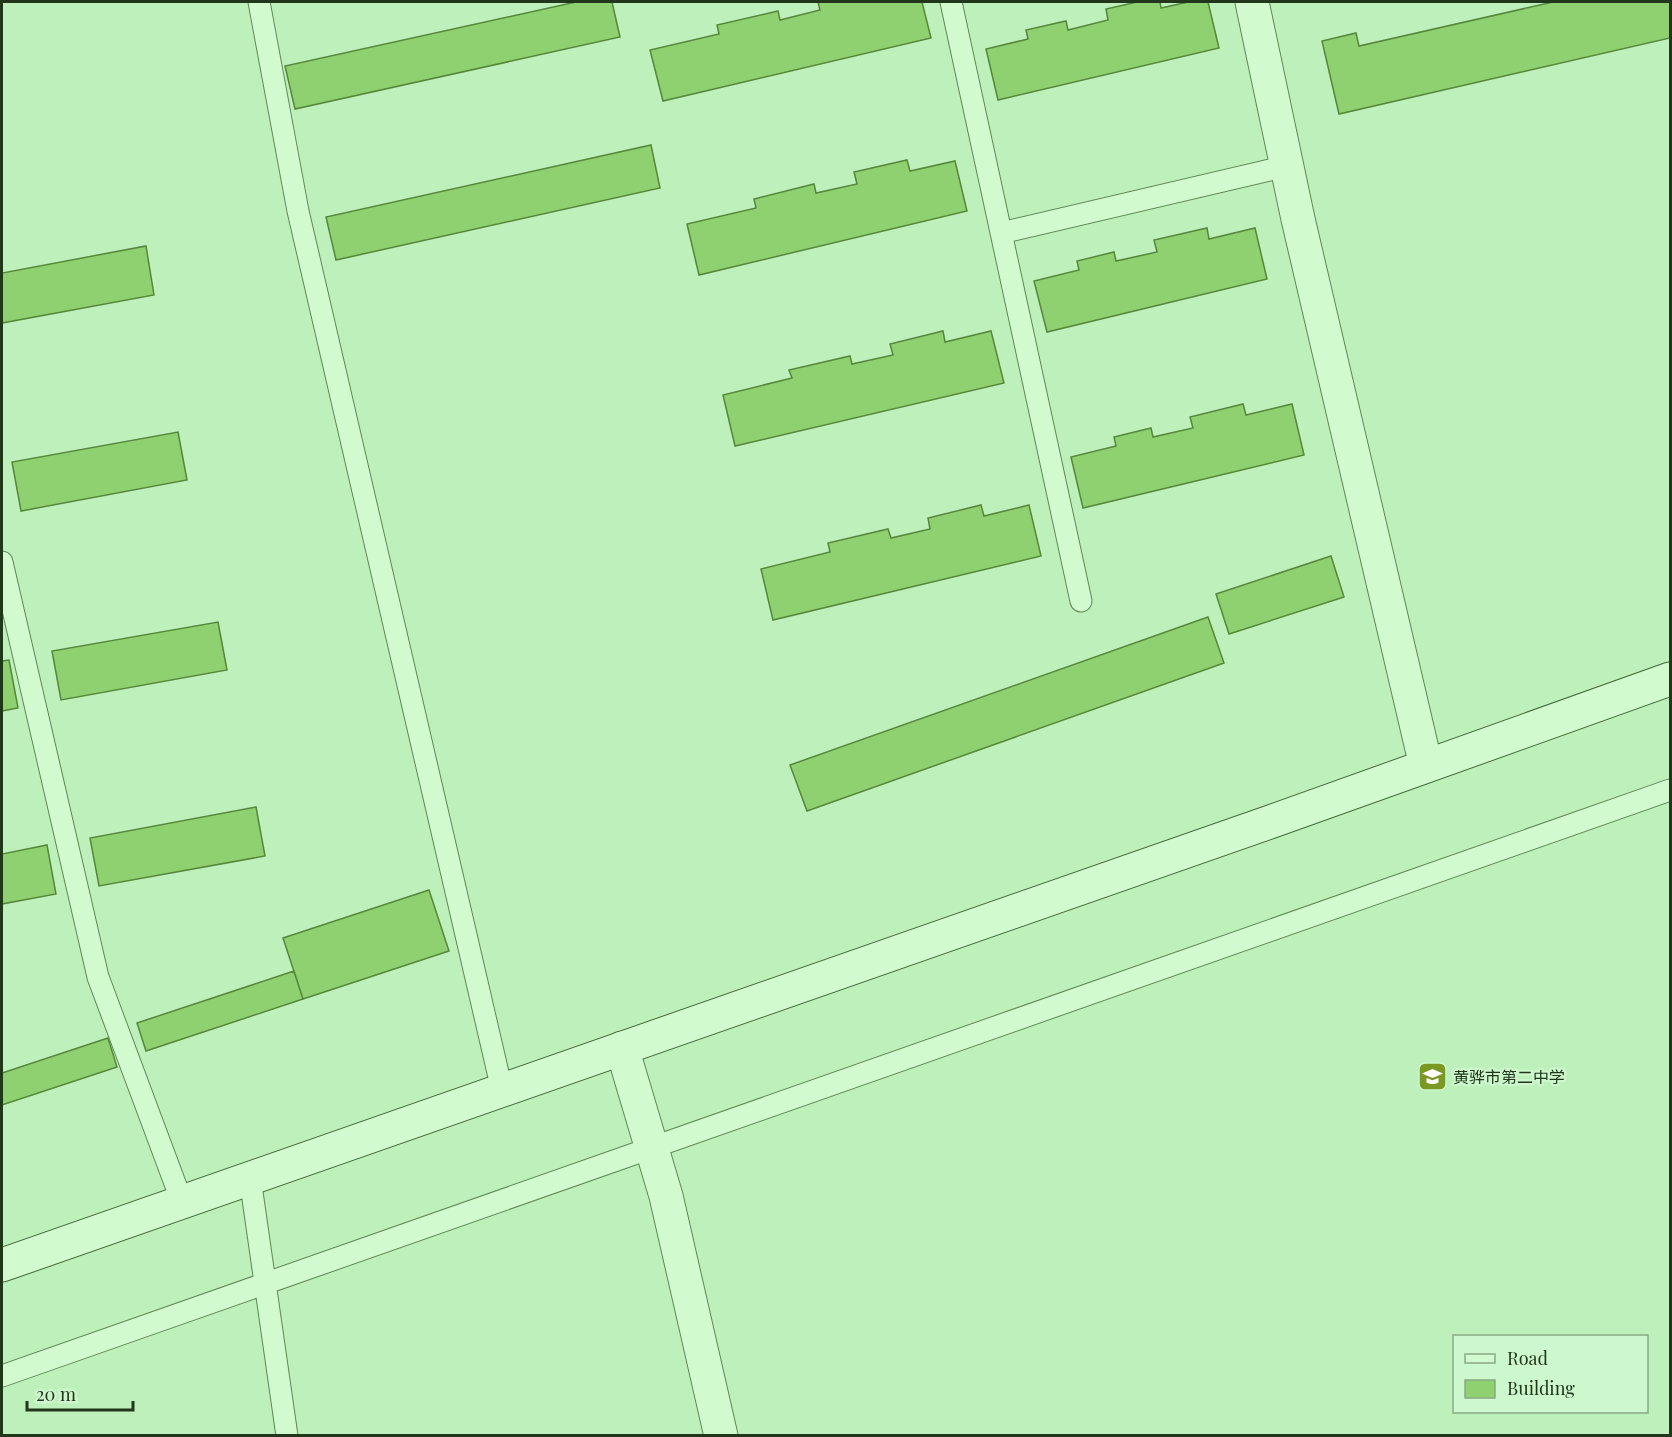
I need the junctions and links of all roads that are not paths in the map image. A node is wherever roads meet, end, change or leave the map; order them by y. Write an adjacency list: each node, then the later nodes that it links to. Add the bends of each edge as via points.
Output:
1 (259, 2): 12 (lane, via 298,210)
2 (951, 2): 5 (lane)
3 (1252, 2): 4 (street)
4 (1287, 166): 5 (lane); 9 (street)
5 (1001, 233): 7 (lane)
6 (2, 562): 15 (lane, via 98,977)
7 (1081, 601)
8 (1671, 679): 9 (street)
9 (1426, 766): 11 (street)
10 (1671, 790): 13 (lane)
11 (622, 1048): 12 (street); 13 (street)
12 (502, 1090): 14 (street)
13 (652, 1148): 17 (lane); 20 (street)
14 (250, 1178): 15 (street); 17 (lane)
15 (183, 1202): 16 (street)
16 (2, 1265)
17 (264, 1284): 18 (lane); 19 (lane)
18 (2, 1376)
19 (287, 1436)
20 (722, 1436)

